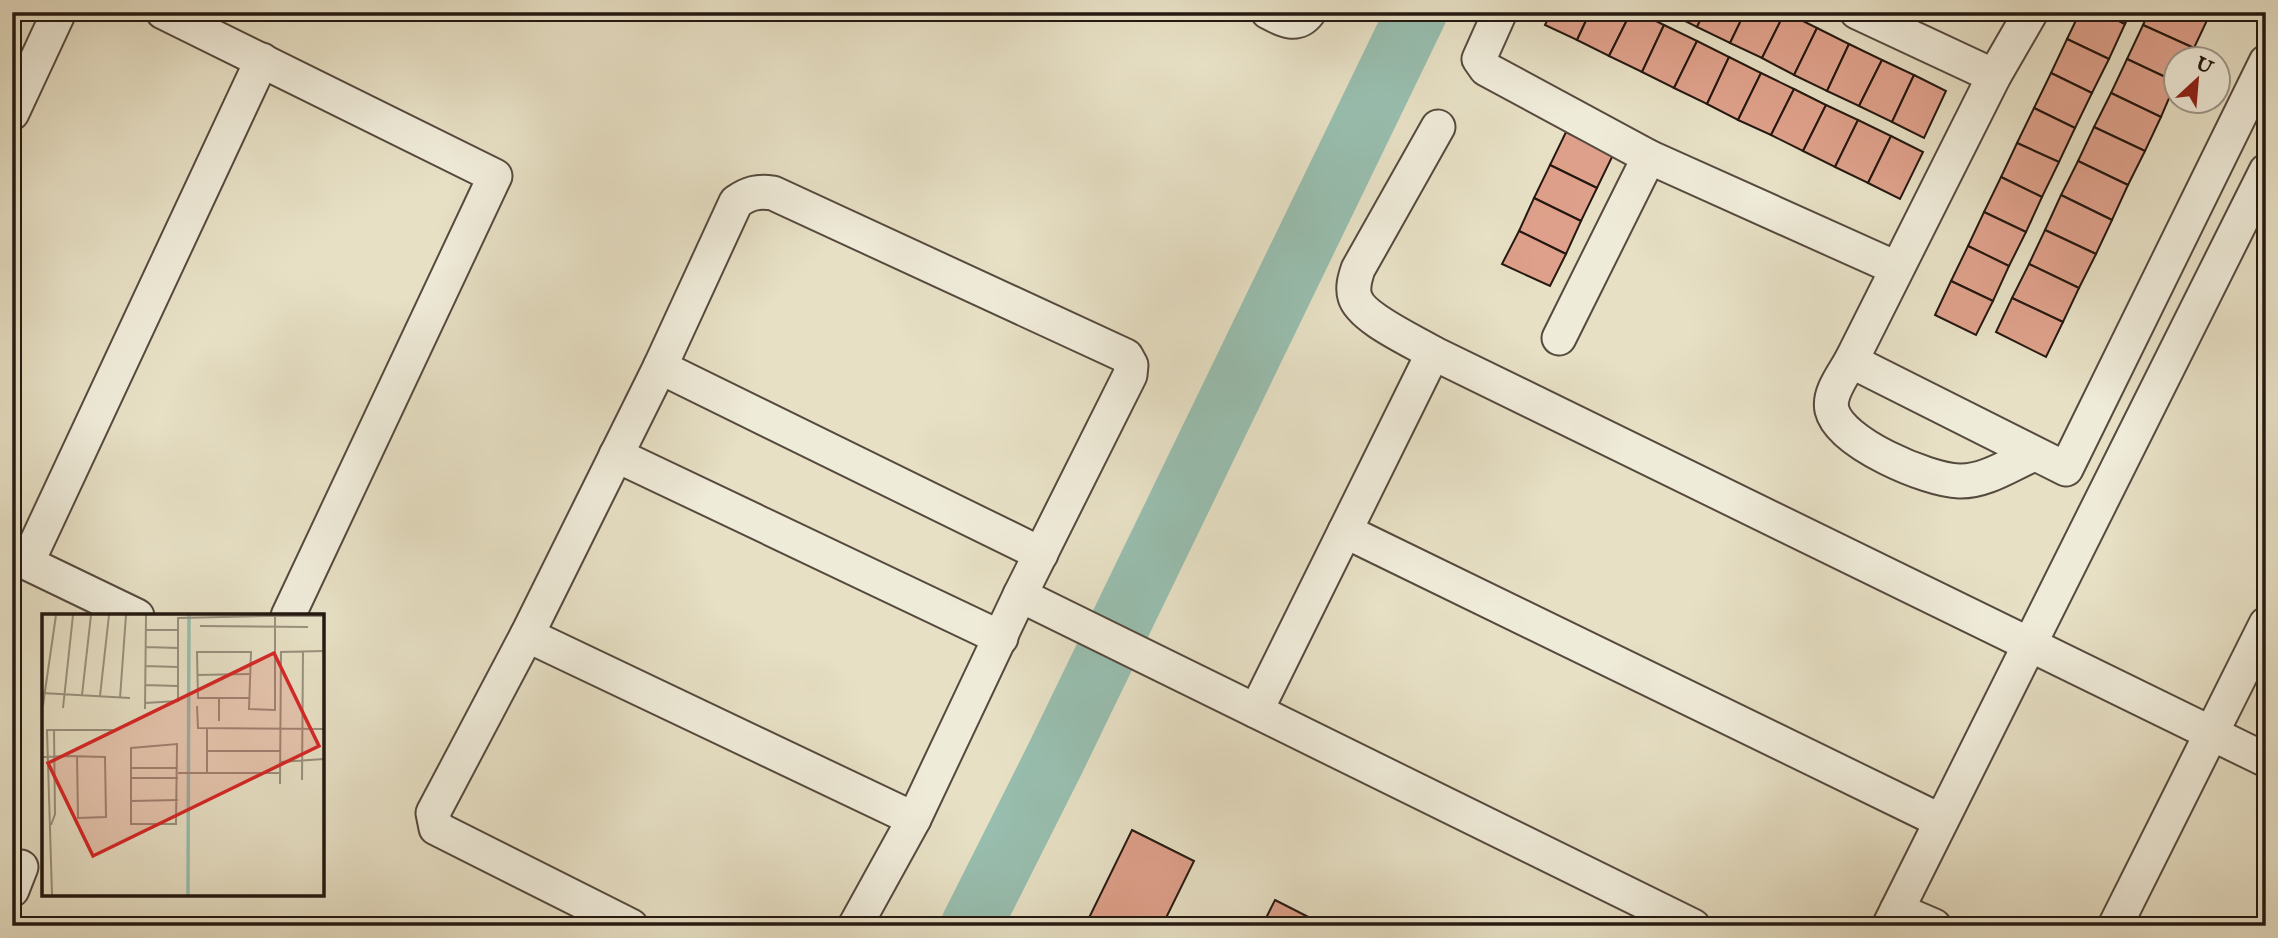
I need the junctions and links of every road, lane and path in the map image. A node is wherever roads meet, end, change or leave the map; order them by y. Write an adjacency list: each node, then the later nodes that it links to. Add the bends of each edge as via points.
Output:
1 (59, 12): 11 (street)
2 (163, 12): 8 (street)
3 (1268, 12): 4 (street, via 1296,22)
4 (1309, 12)
5 (1500, 12): 13 (street, via 1479,59 1486,69)
6 (1857, 12): 10 (street)
7 (2031, 12): 10 (street)
8 (262, 60): 25 (street, via 27,563); 26 (street, via 495,176)
9 (2266, 62): 20 (street, via 2066,469)
10 (1994, 76): 15 (street)
11 (12, 113)
12 (1438, 127): 17 (street, via 1354,283 1354,297 1362,310)
13 (1649, 157): 15 (street); 16 (street)
14 (2266, 171): 30 (street)
15 (1896, 268): 18 (street)
16 (1559, 338)
17 (1433, 353): 22 (street); 30 (street)
18 (1851, 361): 20 (street); 20 (street, via 1832,395 1832,410 1844,431 1910,470 1959,481 1983,478)
19 (660, 368): 21 (street); 23 (street); 23 (street, via 736,202 760,191 773,193 1126,356 1131,365 1129,375)
20 (2034, 454)
21 (616, 455): 28 (street); 29 (street)
22 (1345, 531): 31 (street); 35 (street)
23 (1041, 554): 24 (street)
24 (1020, 595): 29 (street); 31 (street)
25 (133, 614)
26 (289, 614)
27 (2266, 624): 32 (street)
28 (527, 635): 34 (street); 37 (street, via 434,807 436,828)
29 (1001, 638): 34 (street)
30 (2030, 646): 32 (street); 35 (street)
31 (1256, 711): 39 (street)
32 (2212, 734): 33 (street); 41 (street)
33 (2266, 760)
34 (914, 819): 38 (street)
35 (1941, 821): 36 (street)
36 (1893, 918): 40 (street)
37 (631, 926)
38 (855, 926)
39 (1693, 926)
40 (1934, 926)
41 (2115, 926)

